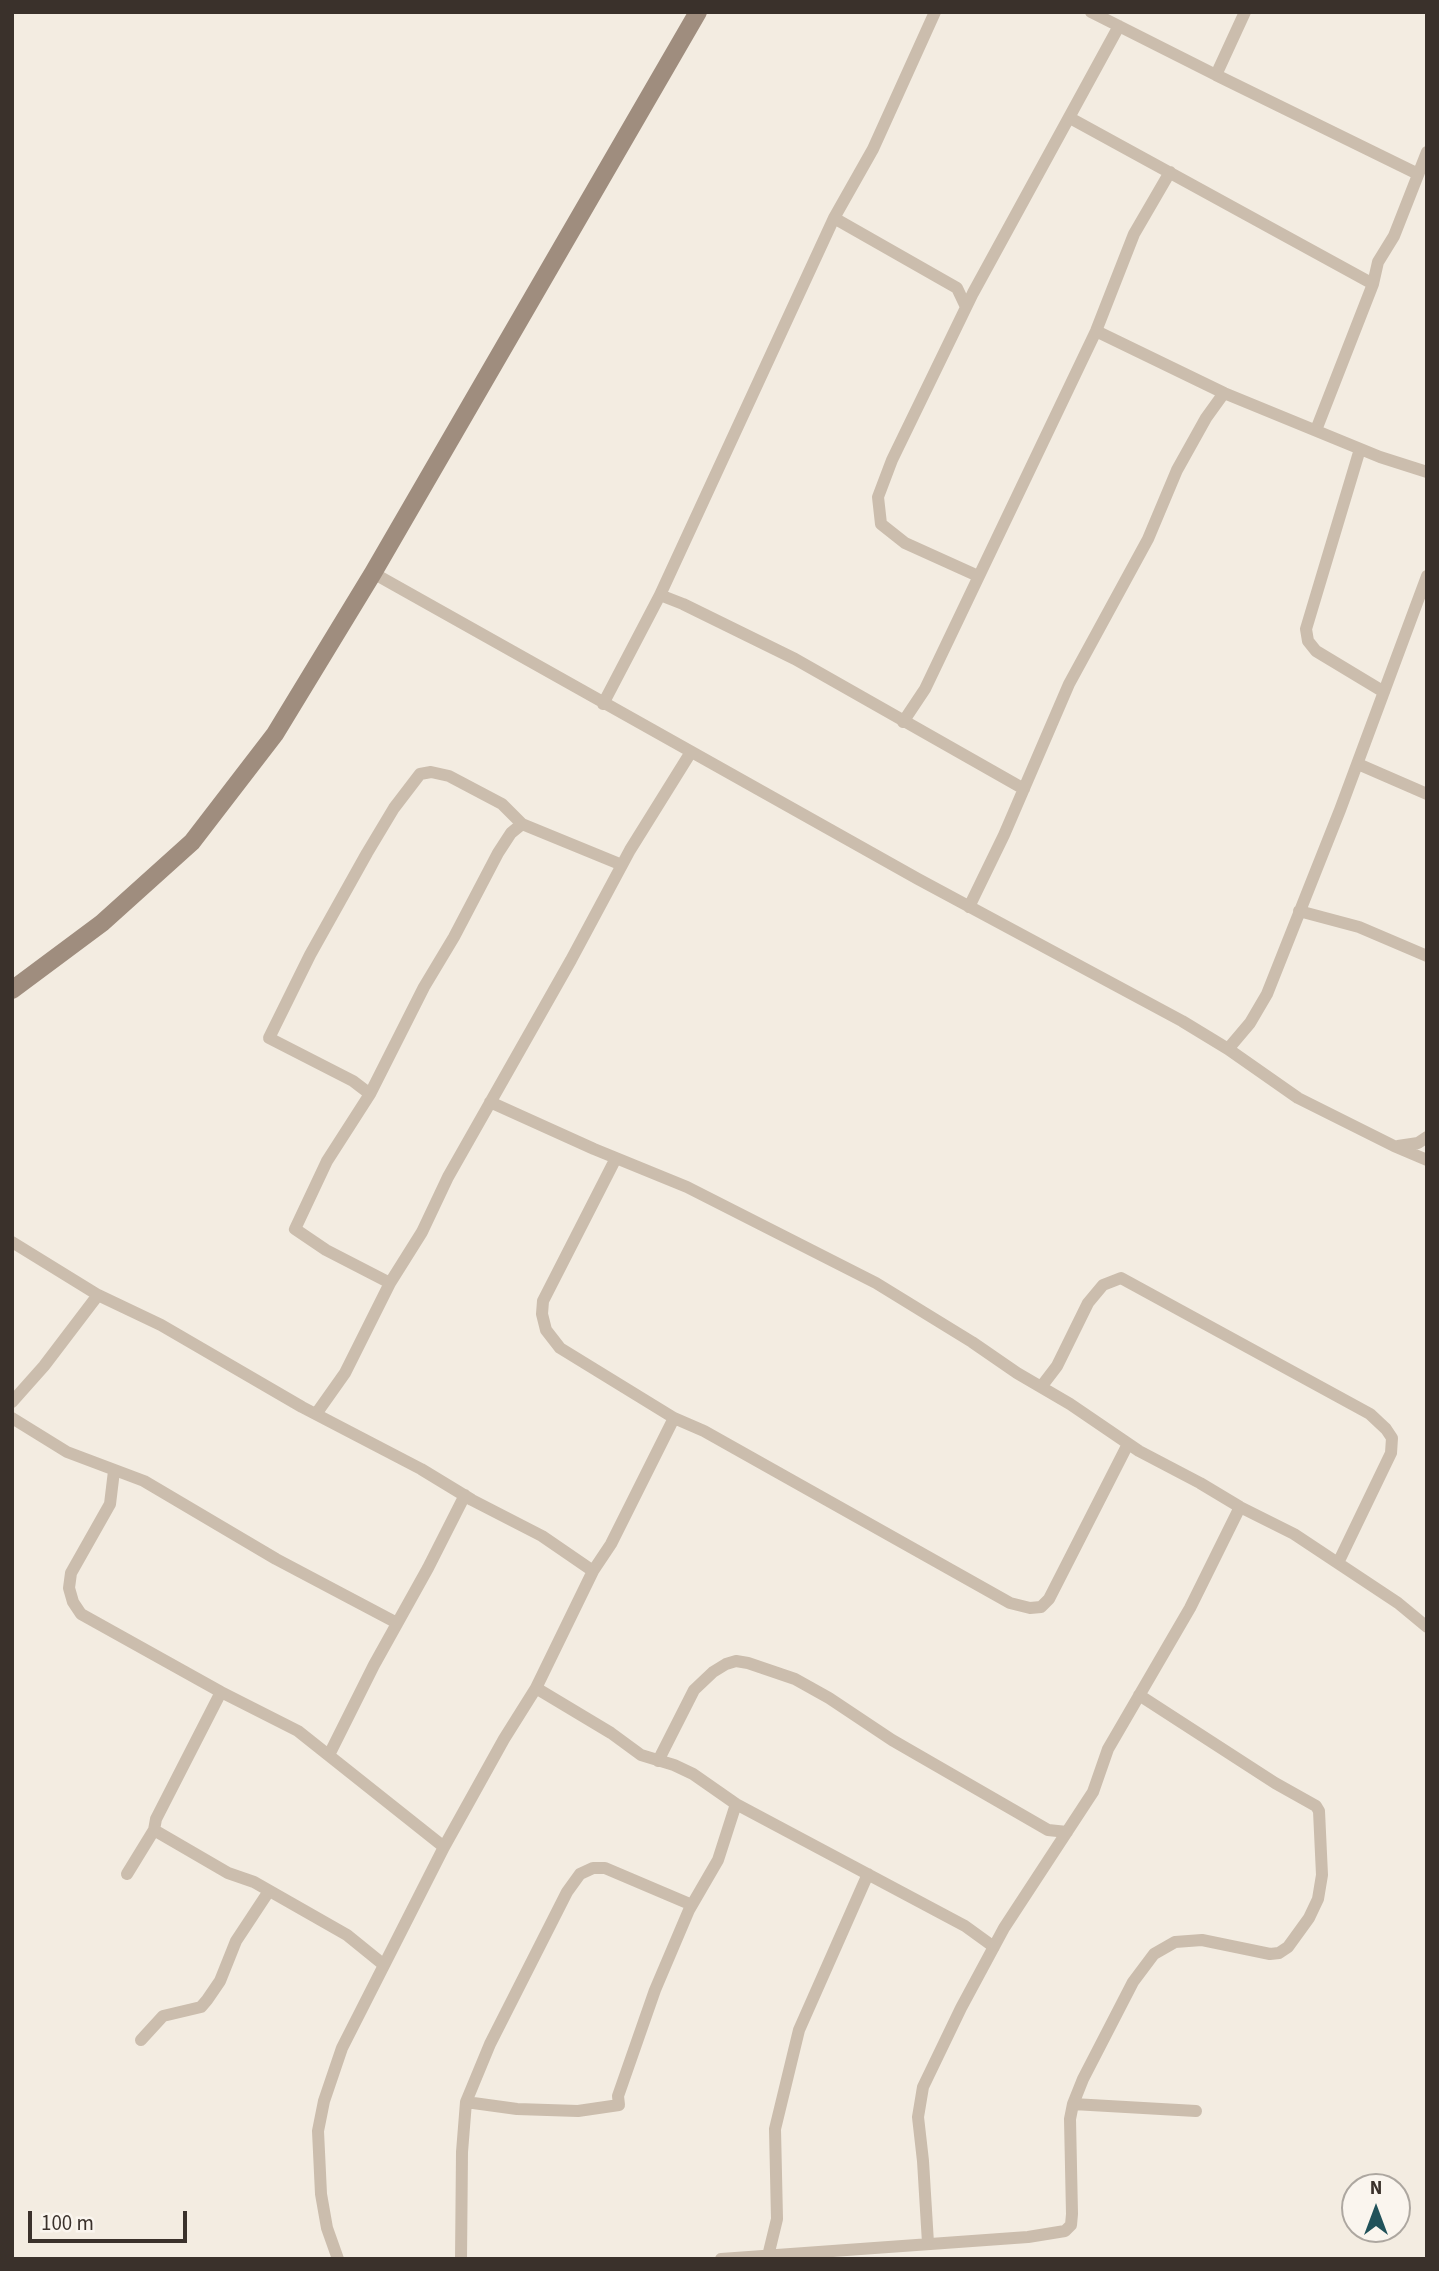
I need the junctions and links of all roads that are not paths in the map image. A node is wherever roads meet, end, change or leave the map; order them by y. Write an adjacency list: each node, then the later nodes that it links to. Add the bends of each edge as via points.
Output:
1 (698, 12): 21 (main road)
2 (935, 12): 11 (street, via 873,149)
3 (1091, 12): 5 (street)
4 (1245, 12): 6 (street)
5 (1119, 26): 6 (street); 7 (street)
6 (1216, 75): 10 (street)
7 (1070, 118): 9 (street); 12 (street)
8 (1427, 152): 10 (street)
9 (1170, 173): 13 (street); 16 (street, via 1134,234)
10 (1418, 174): 13 (street, via 1394,236 1378,262)
11 (834, 218): 14 (street); 24 (street)
12 (979, 284): 14 (street); 15 (street)
13 (1373, 284): 18 (street)
14 (957, 288): 15 (street)
15 (966, 307): 22 (street, via 892,460 877,505 881,524 905,543)
16 (1096, 331): 17 (street); 22 (street)
17 (1224, 393): 18 (street); 30 (street, via 1177,470 1148,539 1069,684)
18 (1316, 430): 19 (street)
19 (1360, 449): 20 (street); 25 (street, via 1306,629 1316,650)
20 (1427, 472)
21 (373, 573): 26 (street); 37 (main road, via 275,733 192,842 102,923)
22 (978, 576): 27 (street, via 925,688)
23 (1427, 576): 25 (street)
24 (660, 596): 26 (street); 27 (street, via 795,659)
25 (1384, 692): 29 (street)
26 (603, 704): 28 (street)
27 (903, 722): 30 (street)
28 (691, 752): 33 (street); 34 (street)
29 (1358, 764): 31 (street); 35 (street)
30 (1024, 789): 34 (street)
31 (1427, 794)
32 (522, 824): 33 (street); 39 (street, via 498,853); 39 (street, via 502,804 469,786 437,773 420,774 394,808 330,918 270,1038)
33 (622, 865): 40 (street)
34 (969, 907): 38 (street)
35 (1298, 911): 36 (street, via 1359,927); 38 (street, via 1267,994)
36 (1427, 956)
37 (12, 990)
38 (1228, 1049): 42 (street, via 1297,1098)
39 (370, 1094): 46 (street, via 327,1161 295,1229)
40 (490, 1102): 43 (street); 46 (street)
41 (1427, 1137): 42 (street, via 1411,1145)
42 (1394, 1146): 44 (street)
43 (616, 1158): 48 (street, via 687,1187 888,1290); 52 (street, via 543,1301 542,1314 546,1330 560,1348)
44 (1427, 1160)
45 (12, 1242): 47 (street)
46 (390, 1283): 50 (street, via 345,1373)
47 (97, 1294): 49 (street); 50 (street, via 162,1325)
48 (1041, 1387): 53 (street); 57 (street, via 1058,1366 1088,1303 1104,1285 1121,1278 1370,1414 1392,1438 1391,1453)
49 (12, 1402)
50 (316, 1414): 55 (street)
51 (12, 1418): 54 (street, via 67,1452)
52 (674, 1418): 53 (street, via 1010,1603 1030,1608 1041,1607 1049,1599); 58 (street)
53 (1128, 1444): 56 (street)
54 (114, 1471): 59 (street, via 144,1481); 62 (street, via 110,1504 71,1573 73,1602 81,1614 106,1630)
55 (465, 1495): 58 (street, via 542,1536); 59 (street)
56 (1240, 1507): 57 (street); 63 (street, via 1190,1608)
57 (1338, 1563): 60 (street)
58 (593, 1571): 61 (street)
59 (397, 1623): 64 (street)
60 (1427, 1627)
61 (536, 1688): 65 (street, via 641,1755); 69 (street)
62 (221, 1692): 64 (street, via 298,1731); 67 (street, via 156,1819)
63 (1139, 1695): 68 (street, via 1108,1749 1093,1792); 78 (street, via 1316,1806 1322,1875 1309,1918 1279,1953 1202,1940 1175,1942 1154,1954 1133,1982)
64 (329, 1755): 69 (street)
65 (658, 1761): 66 (street, via 693,1774); 68 (street, via 694,1690 726,1664 748,1663 795,1679 1048,1830)
66 (736, 1804): 71 (street); 73 (street, via 718,1860)
67 (155, 1830): 70 (street); 72 (street)
68 (1067, 1832): 74 (street)
69 (444, 1847): 75 (street)
70 (127, 1874)
71 (868, 1874): 74 (street, via 965,1926); 81 (street, via 799,2030 775,2129 776,2219)
72 (269, 1891): 75 (street, via 346,1935); 76 (street, via 201,2007 163,2016)
73 (692, 1905): 77 (street, via 655,1990 618,2096 619,2105 579,2111); 77 (street, via 605,1868 580,1874 515,1992)
74 (994, 1947): 80 (street, via 919,2100)
75 (384, 1965): 82 (street, via 342,2048 318,2131 321,2194)
76 (141, 2040)
77 (466, 2102): 83 (street)
78 (1073, 2104): 79 (street); 80 (street, via 1072,2214 1065,2231)
79 (1196, 2111)
80 (928, 2242): 81 (street)
81 (768, 2256): 84 (street)
82 (338, 2259)
83 (461, 2259)
84 (721, 2259)

